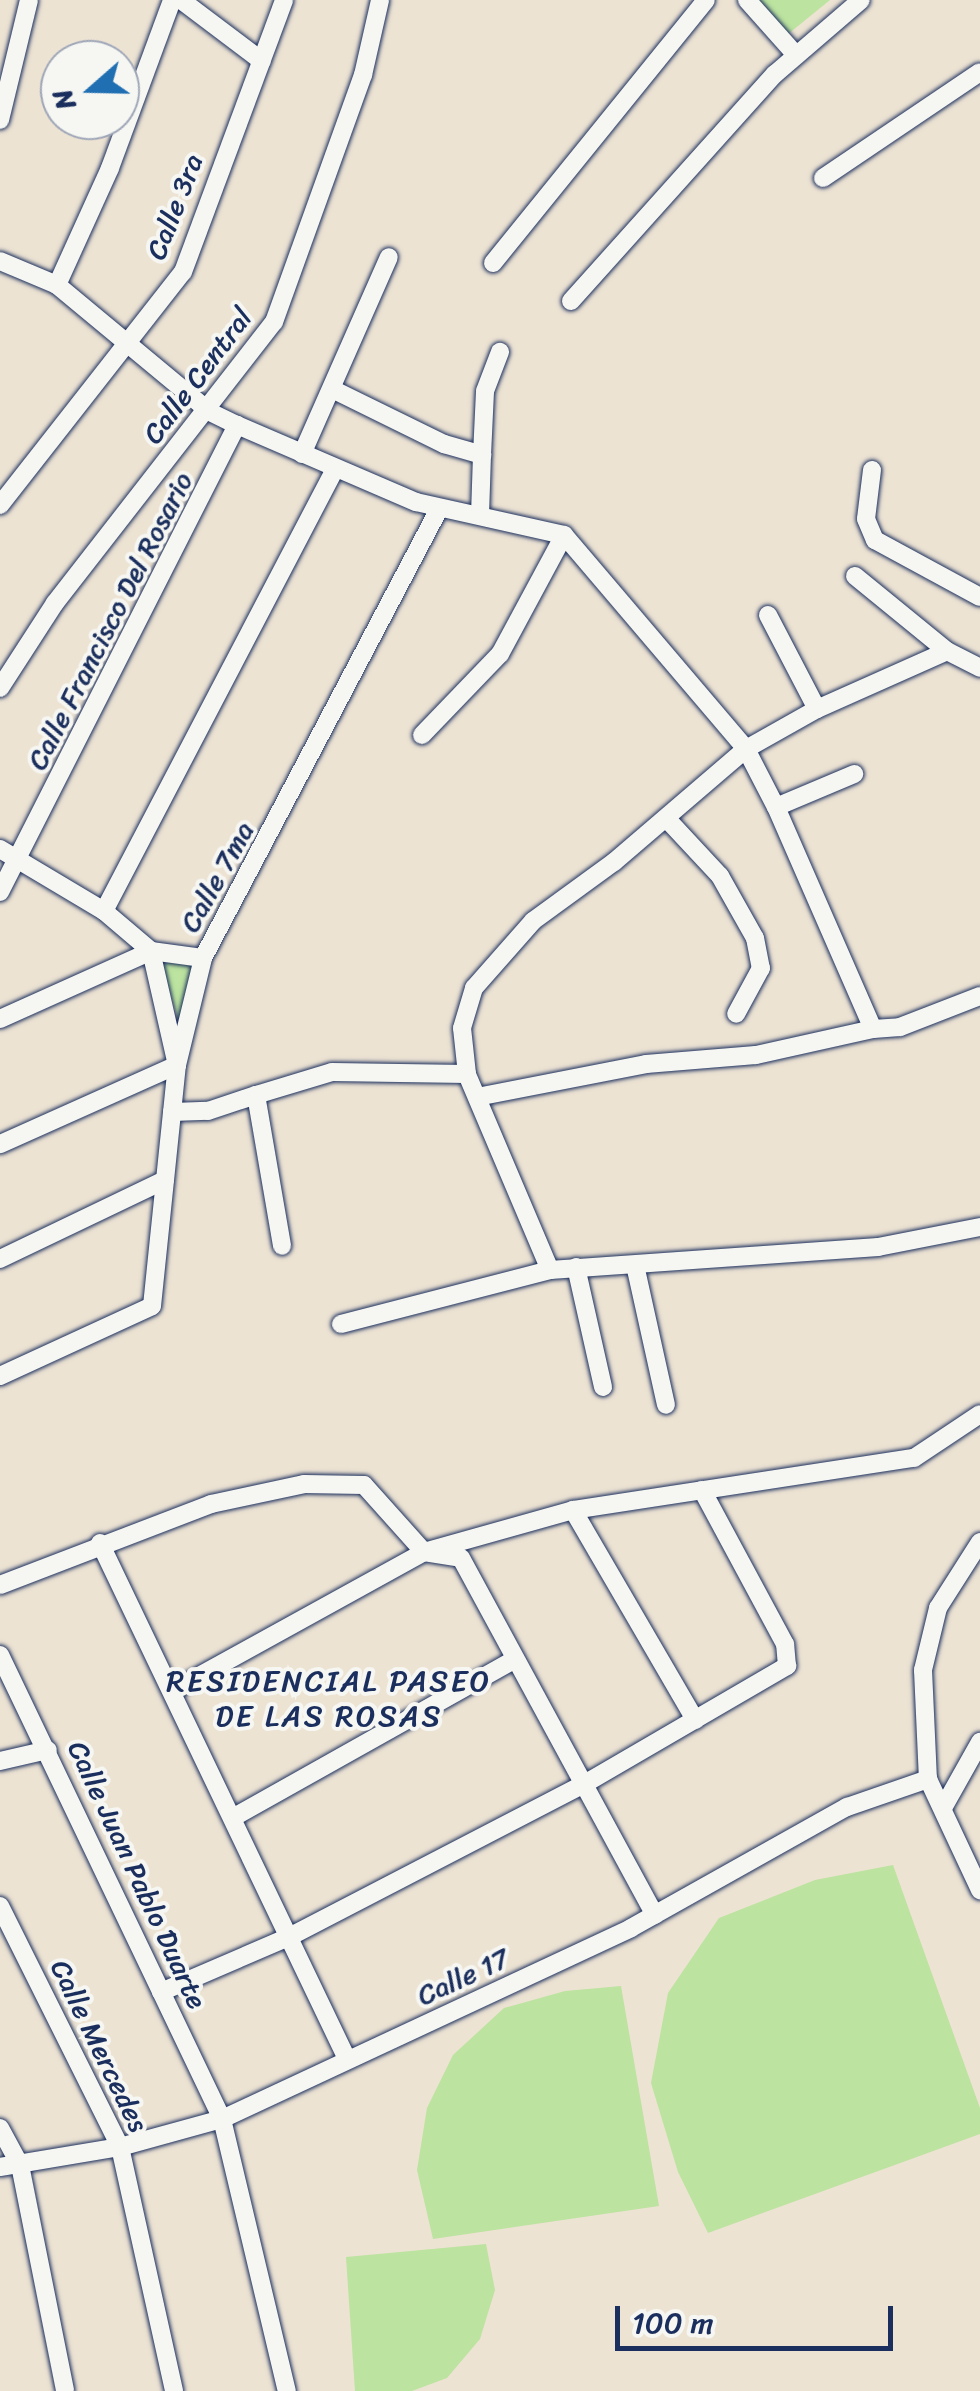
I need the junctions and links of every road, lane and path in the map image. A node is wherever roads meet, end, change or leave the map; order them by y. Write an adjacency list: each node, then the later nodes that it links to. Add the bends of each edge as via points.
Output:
1 (29, 0): 12 (street)
2 (172, 0): 17 (street, via 110,168)
3 (181, 0): 10 (street)
4 (284, 0): 10 (street, Calle 3ra)
5 (380, 0): 22 (street, Calle Central, via 363,76 274,322)
6 (706, 0): 16 (street)
7 (747, 0): 9 (street)
8 (861, 0): 9 (street)
9 (796, 55): 18 (street)
10 (262, 62): 19 (street, Calle 3ra, via 183,272)
11 (980, 72): 13 (street)
12 (0, 120)
13 (823, 178)
14 (389, 257): 21 (street)
15 (0, 261): 17 (street)
16 (493, 264)
17 (57, 285): 19 (street)
18 (571, 302)
19 (126, 346): 22 (street); 28 (street, Calle 3ra)
20 (500, 352): 25 (street, via 486,391)
21 (332, 390): 24 (street); 25 (street, via 444,444)
22 (210, 412): 23 (street); 37 (street, Calle Central, via 55,603)
23 (236, 425): 24 (street); 45 (street, Calle Francisco Del Rosario)
24 (302, 454): 26 (street)
25 (482, 455): 30 (street)
26 (335, 470): 29 (street); 47 (street)
27 (872, 470): 33 (street, via 866,520 875,540)
28 (0, 505)
29 (439, 509): 30 (street); 49 (street, Calle 7ma)
30 (480, 514): 31 (street)
31 (564, 535): 39 (street, via 500,654); 40 (street)
32 (855, 576): 35 (street)
33 (980, 597)
34 (768, 615): 38 (street)
35 (947, 651): 36 (street); 38 (street)
36 (980, 668)
37 (0, 688)
38 (817, 709): 40 (street)
39 (422, 735)
40 (746, 749): 42 (street); 43 (street)
41 (854, 774): 42 (street)
42 (776, 807): 53 (street)
43 (666, 818): 51 (street, via 720,876 755,938 762,968); 55 (street, via 533,921 474,988 462,1028)
44 (0, 848): 45 (street)
45 (19, 861): 46 (street, Calle Francisco Del Rosario); 47 (street)
46 (0, 892)
47 (104, 911): 48 (street)
48 (151, 951): 49 (street); 52 (street); 54 (street)
49 (202, 958): 54 (street, Calle 7ma)
50 (980, 996): 53 (street, via 900,1027)
51 (736, 1014)
52 (0, 1019)
53 (872, 1029): 57 (street, via 756,1055 646,1064)
54 (177, 1065): 58 (street, Calle 7ma); 59 (street)
55 (467, 1074): 56 (street, via 332,1072); 57 (street)
56 (256, 1096): 58 (street, via 208,1111); 62 (street)
57 (477, 1097): 66 (street)
58 (172, 1112): 60 (street, Calle 7ma)
59 (0, 1144)
60 (165, 1180): 63 (street); 68 (street, Calle 7ma, via 152,1306)
61 (980, 1227): 64 (street, via 878,1248)
62 (282, 1246)
63 (0, 1259)
64 (635, 1265): 65 (street); 70 (street)
65 (576, 1267): 66 (street); 69 (street)
66 (550, 1270): 67 (street)
67 (341, 1324)
68 (0, 1376)
69 (603, 1387)
70 (666, 1405)
71 (980, 1414): 72 (street, via 914,1458)
72 (702, 1490): 73 (street); 81 (street, via 785,1644 787,1666)
73 (573, 1510): 76 (street); 81 (street)
74 (980, 1542): 85 (street, via 938,1608 923,1670)
75 (100, 1543): 76 (street, via 211,1504 350,1480 364,1484); 77 (street); 80 (street)
76 (424, 1552): 79 (street, via 461,1558); 80 (street)
77 (0, 1585)
78 (0, 1655): 82 (street, Calle Juan Pablo Duarte)
79 (516, 1660): 86 (street); 88 (street)
80 (174, 1690): 88 (street)
81 (695, 1720): 86 (street)
82 (48, 1750): 84 (street); 93 (street, Calle Juan Pablo Duarte)
83 (977, 1751): 87 (street)
84 (0, 1761)
85 (928, 1779): 87 (street); 91 (street, Calle 17, via 847,1807)
86 (586, 1782): 91 (street); 92 (street)
87 (942, 1808): 89 (street)
88 (234, 1817): 92 (street)
89 (980, 1890)
90 (0, 1906): 97 (street, Calle Mercedes)
91 (655, 1914): 94 (street, Calle 17)
92 (289, 1937): 93 (street); 94 (street)
93 (161, 1992): 95 (street, Calle Juan Pablo Duarte)
94 (346, 2057): 95 (street, Calle 17)
95 (222, 2118): 97 (street, Calle 17); 102 (street, Calle Juan Pablo Duarte)
96 (0, 2128): 98 (street)
97 (120, 2147): 98 (street, Calle 17); 101 (street, Calle Mercedes)
98 (20, 2164): 99 (street, Calle 17); 100 (street)
99 (0, 2167)
100 (65, 2391)
101 (174, 2391)
102 (287, 2391)

